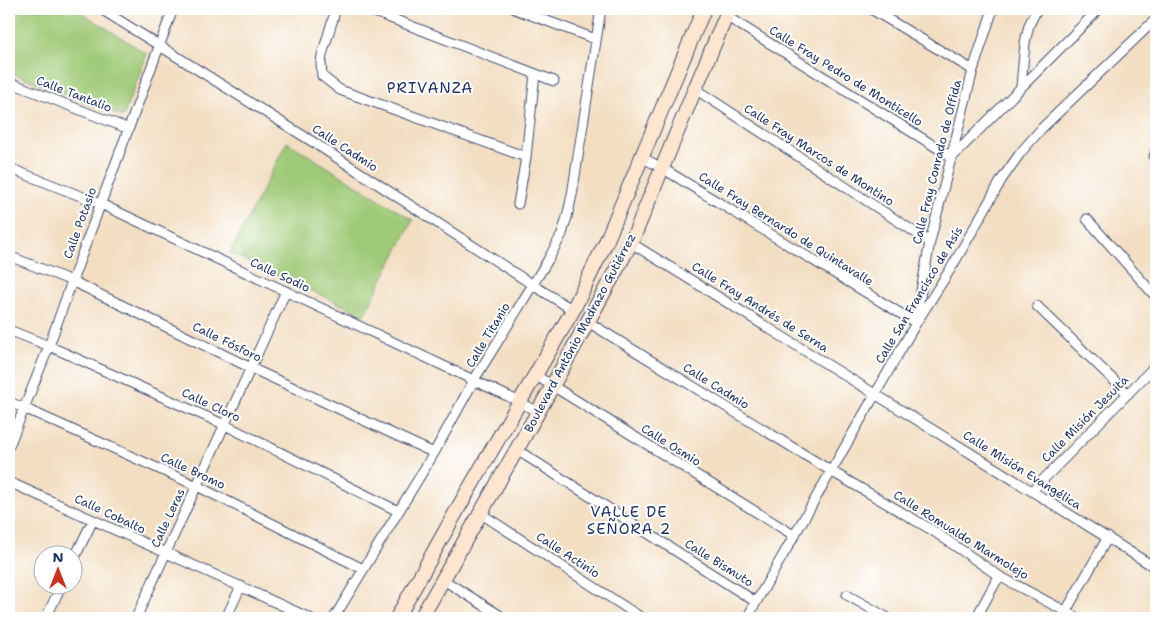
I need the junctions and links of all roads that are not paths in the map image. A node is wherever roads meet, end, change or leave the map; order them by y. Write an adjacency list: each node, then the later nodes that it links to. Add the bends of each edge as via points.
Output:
1 (101, 9): 15 (street, Calle Cadmio)
2 (173, 9): 15 (street, Calle Potasio)
3 (336, 9): 25 (street, via 321,63 322,76 332,85)
4 (515, 9): 14 (street)
5 (601, 9): 14 (street, Calle Titanio)
6 (704, 9): 26 (street, Boulevard Antônio Madrazo Gutiérrez)
7 (871, 9): 16 (street)
8 (993, 9): 16 (street, Calle Fray Conrado de Offida)
9 (1037, 9): 20 (street, via 1025,43)
10 (1099, 9): 20 (street)
11 (374, 10): 17 (street)
12 (728, 12): 21 (street, Boulevard Antônio Madrazo Gutiérrez); 24 (street, Calle Fray Pedro de Monticello)
13 (1156, 19): 43 (street, Calle San Francisco de Asís, via 1021,152)
14 (595, 39): 37 (street, Calle Titanio, via 567,218 562,234)
15 (160, 45): 22 (street, Calle Potasio); 37 (street, Calle Cadmio)
16 (973, 70): 24 (street, Calle Fray Conrado de Offida)
17 (535, 74): 18 (street); 25 (street)
18 (554, 81)
19 (9, 82): 22 (street, Calle Tantalio)
20 (1021, 86): 24 (street)
21 (695, 89): 29 (street, Boulevard Antônio Madrazo Gutiérrez); 33 (street, Calle Fray Marcos de Montino)
22 (130, 129): 30 (street, Calle Potasio)
23 (1156, 150): 27 (street)
24 (952, 156): 33 (street, Calle Fray Conrado de Offida)
25 (526, 157): 31 (street)
26 (643, 158): 29 (street, Calle Fray Bernardo de Quintavalle); 41 (street, Boulevard Antônio Madrazo Gutiérrez)
27 (1156, 161)
28 (9, 168): 30 (street, Calle Sodio)
29 (662, 168): 34 (street, Boulevard Antônio Madrazo Gutiérrez); 43 (street, Calle Fray Bernardo de Quintavalle)
30 (100, 204): 36 (street, Calle Potasio); 38 (street, Calle Sodio)
31 (518, 204)
32 (1087, 219): 39 (street)
33 (930, 242): 43 (street, Calle Fray Conrado de Offida)
34 (631, 243): 42 (street, Boulevard Antônio Madrazo Gutiérrez); 51 (street, Calle Fray Andrés de Serna)
35 (9, 256): 36 (street, Calle Fósforo)
36 (72, 281): 45 (street, Calle Potasio); 47 (street, Calle Fósforo)
37 (533, 285): 41 (street, Calle Cadmio); 49 (street, Calle Titanio)
38 (286, 291): 47 (street, Calle Leras); 49 (street, Calle Sodio)
39 (1156, 297)
40 (1037, 306): 52 (street)
41 (573, 310): 48 (street, Boulevard Antônio Madrazo Gutiérrez)
42 (588, 322): 50 (street, Boulevard Antônio Madrazo Gutiérrez); 61 (street, Calle Cadmio)
43 (916, 324): 51 (street, Calle San Francisco de Asís)
44 (9, 330): 45 (street, Calle Cloro)
45 (49, 346): 55 (street, Calle Potasio); 57 (street, Calle Cloro)
46 (1156, 365): 52 (street, Calle Misión Jesuita)
47 (251, 368): 57 (street, Calle Leras); 60 (street, Calle Fósforo)
48 (535, 375): 50 (street, Calle Osmio); 54 (street, Boulevard Antônio Madrazo Gutiérrez)
49 (474, 380): 54 (street, Calle Sodio); 60 (street, Calle Titanio)
50 (552, 386): 56 (street, Boulevard Antônio Madrazo Gutiérrez); 68 (street, Calle Osmio)
51 (875, 394): 61 (street, Calle San Francisco de Asís); 64 (street, Calle Misión Evangélica)
52 (1128, 394): 64 (street, Calle Misión Jesuita)
53 (9, 402): 55 (street, Calle Bromo)
54 (520, 402): 56 (street, Calle Sodio); 86 (street, Boulevard Antônio Madrazo Gutiérrez)
55 (24, 408): 58 (street, Calle Potasio); 63 (street, Calle Bromo)
56 (538, 412): 59 (street, Boulevard Antônio Madrazo Gutiérrez)
57 (225, 425): 63 (street, Calle Leras); 65 (street, Calle Cloro)
58 (9, 446)
59 (517, 450): 66 (street, Boulevard Antônio Madrazo Gutiérrez); 79 (street, Calle Bismuto)
60 (434, 453): 65 (street, Calle Titanio)
61 (831, 471): 68 (street, Calle San Francisco de Asís); 74 (street, Calle Romualdo Marmolejo, via 932,530)
62 (9, 482): 67 (street, Calle Cobalto)
63 (197, 486): 71 (street, Calle Leras); 73 (street, Calle Bromo)
64 (1032, 491): 69 (street, Calle Misión Evangélica)
65 (398, 511): 73 (street, Calle Titanio)
66 (480, 513): 75 (street, Boulevard Antônio Madrazo Gutiérrez); 89 (street, Calle Actinio)
67 (93, 520): 70 (street); 71 (street, Calle Cobalto)
68 (795, 536): 79 (street, Calle San Francisco de Asís)
69 (1108, 537): 72 (street, Calle Misión Evangélica); 80 (street)
70 (81, 544)
71 (166, 553): 76 (street, Calle Cobalto); 82 (street, Calle Leras)
72 (1156, 568)
73 (363, 569): 85 (street, Calle Titanio)
74 (999, 576): 80 (street, Calle Romualdo Marmolejo); 92 (street)
75 (442, 579): 87 (street, Boulevard Antônio Madrazo Gutiérrez); 88 (street)
76 (241, 586): 83 (street); 84 (street, Calle Cobalto)
77 (57, 594): 81 (street)
78 (847, 595): 91 (street)
79 (756, 602): 90 (street, Calle San Francisco de Asís)
80 (1064, 615): 93 (street, Calle Romualdo Marmolejo)
81 (46, 618)
82 (136, 618)
83 (226, 618)
84 (310, 618)
85 (334, 618)
86 (397, 618)
87 (421, 618)
88 (504, 618)
89 (642, 618)
90 (747, 618)
91 (888, 618)
92 (976, 618)
93 (1078, 618)

